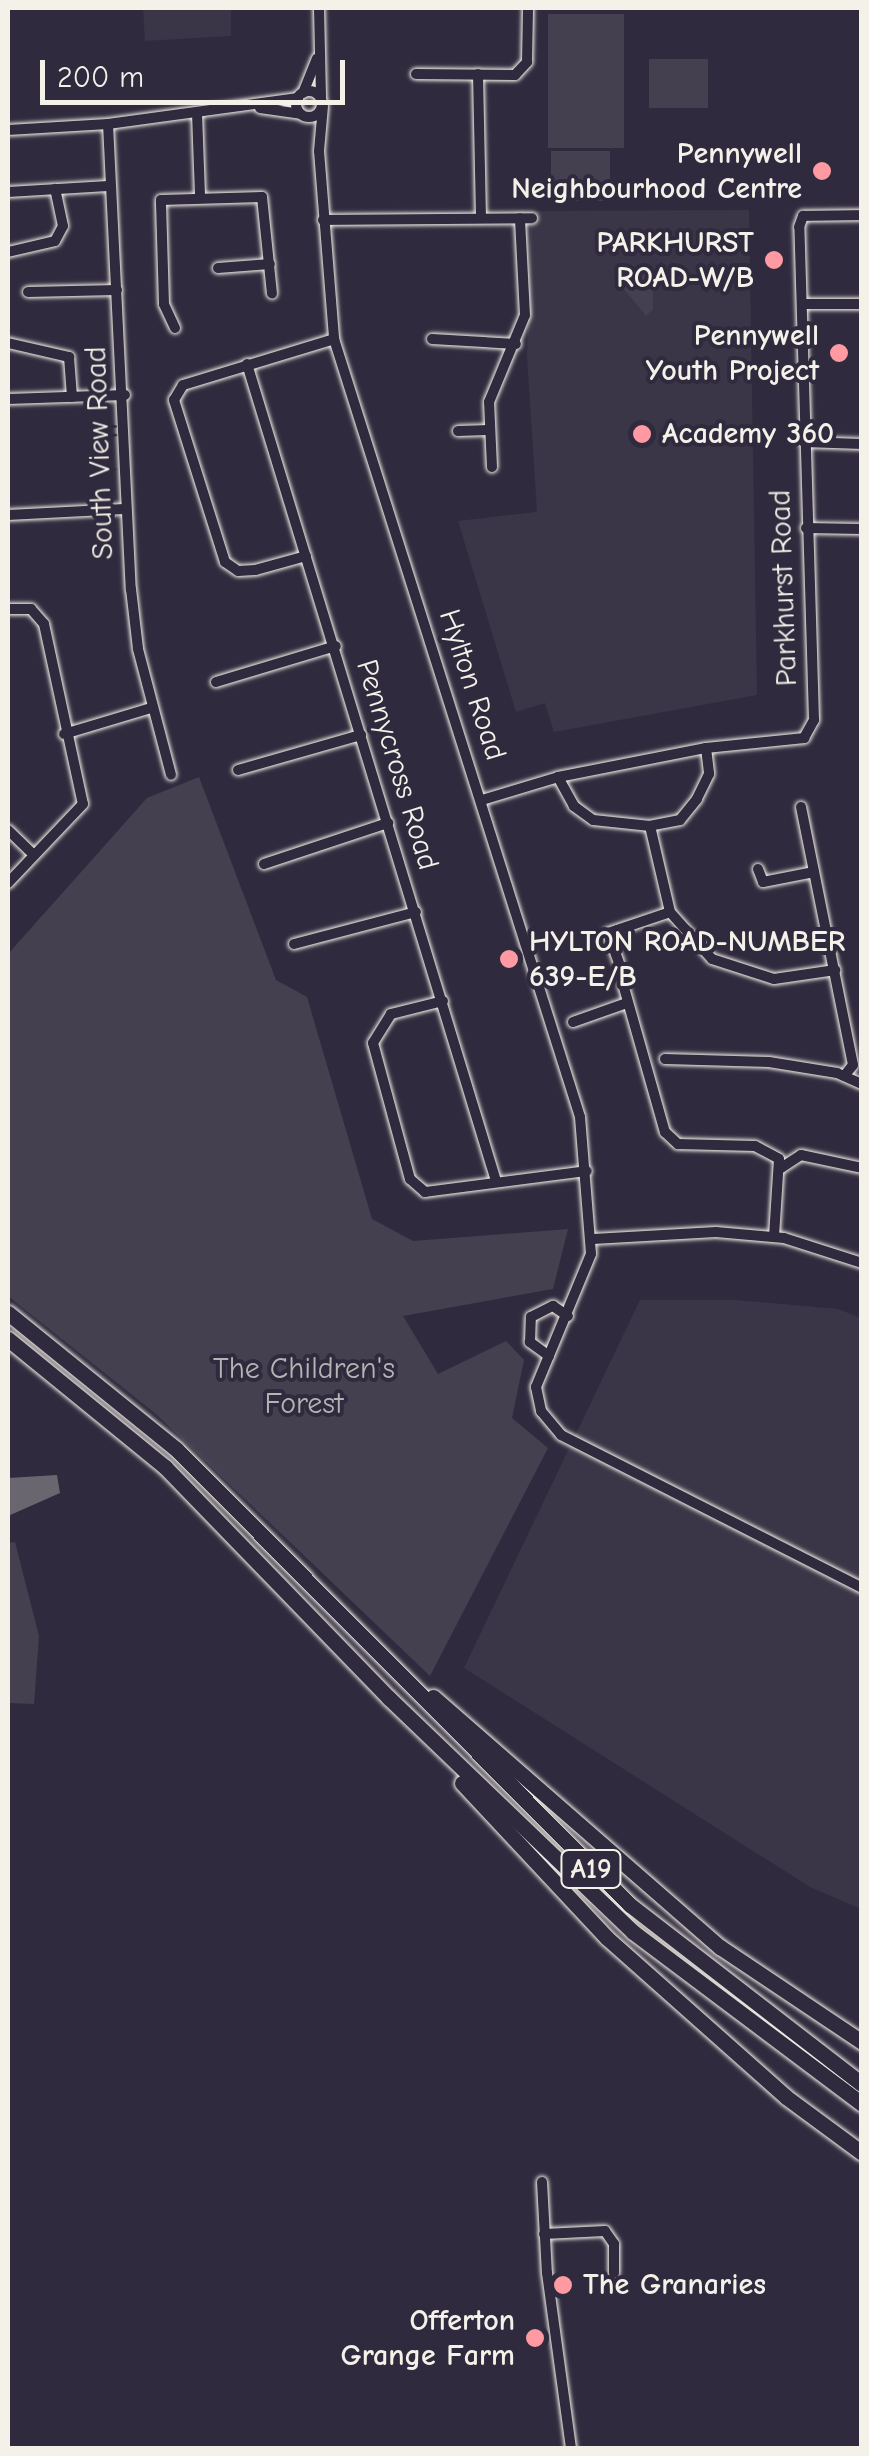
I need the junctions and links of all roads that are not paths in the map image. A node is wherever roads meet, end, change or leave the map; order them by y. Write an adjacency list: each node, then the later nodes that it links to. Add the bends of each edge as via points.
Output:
1 (319, 8): 3 (street, Hylton Road)
2 (528, 8): 5 (street, via 527,62 515,74)
3 (320, 53): 6 (street, Hylton Road); 7 (street, Hylton Road)
4 (416, 74): 5 (street)
5 (478, 74): 19 (street)
6 (300, 95): 7 (street); 8 (street); 10 (street, Hylton Road)
7 (322, 102): 10 (street); 13 (street, Hylton Road)
8 (254, 108): 9 (street); 10 (street)
9 (197, 114): 11 (street); 17 (street)
10 (303, 116): 13 (street, Hylton Road)
11 (108, 124): 12 (street); 14 (street, South View Road)
12 (8, 130)
13 (318, 143): 20 (street, Hylton Road)
14 (108, 186): 15 (street); 24 (street, South View Road)
15 (55, 189): 16 (street); 21 (street, via 63,226 55,240)
16 (8, 192)
17 (200, 196): 22 (street, via 262,197); 29 (street, via 160,200 164,304)
18 (862, 215): 27 (street, Parkhurst Road, via 803,216)
19 (480, 218): 20 (street); 33 (street, via 526,218 525,314)
20 (323, 220): 30 (street, Hylton Road)
21 (8, 252)
22 (270, 264): 23 (street); 26 (street)
23 (218, 268)
24 (118, 290): 25 (street); 35 (street, South View Road)
25 (28, 292)
26 (272, 293)
27 (802, 304): 28 (street); 40 (street, Parkhurst Road)
28 (862, 304)
29 (174, 328)
30 (334, 339): 34 (street); 58 (street, Hylton Road)
31 (432, 339): 33 (street)
32 (8, 343): 36 (street, via 69,357)
33 (516, 344): 38 (street, via 489,402)
34 (247, 364): 47 (street, Pennycross Road); 47 (street, via 183,385 174,400 179,418 224,562 238,571 255,570)
35 (124, 395): 36 (street); 43 (street, South View Road)
36 (72, 396): 37 (street)
37 (8, 399)
38 (490, 430): 39 (street); 42 (street)
39 (458, 431)
40 (804, 442): 41 (street); 45 (street, Parkhurst Road)
41 (862, 444)
42 (492, 467)
43 (124, 509): 44 (street); 51 (street, South View Road)
44 (8, 515)
45 (806, 528): 46 (street); 54 (street, Parkhurst Road, via 814,720 804,738)
46 (862, 528)
47 (306, 556): 49 (street, Pennycross Road)
48 (8, 609): 52 (street, via 38,614)
49 (336, 646): 50 (street); 53 (street, Pennycross Road)
50 (216, 682)
51 (151, 708): 52 (street); 56 (street, South View Road)
52 (64, 734): 63 (street, via 83,804)
53 (361, 735): 55 (street); 60 (street, Pennycross Road)
54 (706, 748): 57 (street); 61 (street, via 708,774 697,799 680,820)
55 (238, 770)
56 (171, 776)
57 (558, 777): 58 (street); 61 (street, via 574,806 593,820)
58 (482, 800): 82 (street, Hylton Road, via 580,1117)
59 (801, 807): 66 (street)
60 (388, 822): 64 (street); 68 (street, Pennycross Road)
61 (650, 826): 69 (street)
62 (8, 830): 63 (street)
63 (34, 855): 67 (street)
64 (264, 864)
65 (758, 870): 66 (street, via 763,882)
66 (814, 872): 72 (street)
67 (8, 883)
68 (416, 912): 70 (street); 74 (street, Pennycross Road)
69 (670, 912): 71 (street, via 608,933); 72 (street, via 700,950 734,971 774,979)
70 (294, 944)
71 (618, 963)
72 (835, 970): 78 (street, via 853,1065)
73 (624, 984): 75 (street)
74 (443, 1000): 83 (street, Pennycross Road); 83 (street, via 391,1014 373,1043 410,1179 425,1192)
75 (628, 1003): 76 (street); 80 (street, via 666,1132 678,1144 755,1146 779,1159)
76 (573, 1022)
77 (666, 1059): 78 (street, via 769,1062)
78 (844, 1076): 79 (street)
79 (862, 1084)
80 (781, 1168): 81 (street, via 801,1155); 84 (street)
81 (862, 1168)
82 (588, 1172): 83 (street); 85 (street, Hylton Road)
83 (496, 1181)
84 (774, 1237): 85 (street, via 716,1232); 86 (street)
85 (593, 1239): 88 (street)
86 (862, 1263)
87 (8, 1313): 92 (highway, A19, via 176,1449)
88 (568, 1316): 90 (street); 90 (street, via 553,1306 532,1317 530,1342)
89 (8, 1340): 93 (highway, A19, via 164,1468)
90 (549, 1356): 91 (street, via 536,1387 541,1411 561,1435)
91 (862, 1588)
92 (349, 1622): 94 (highway, via 720,1947); 95 (highway, A19, via 630,1905)
93 (390, 1698): 96 (highway, A19, via 633,1932); 97 (highway, via 572,1904 746,2062)
94 (862, 2042)
95 (862, 2084)
96 (862, 2104)
97 (862, 2153)
98 (542, 2182): 99 (street)
99 (544, 2234): 100 (street, via 606,2231 614,2244); 101 (street)
100 (614, 2274)
101 (571, 2448)

